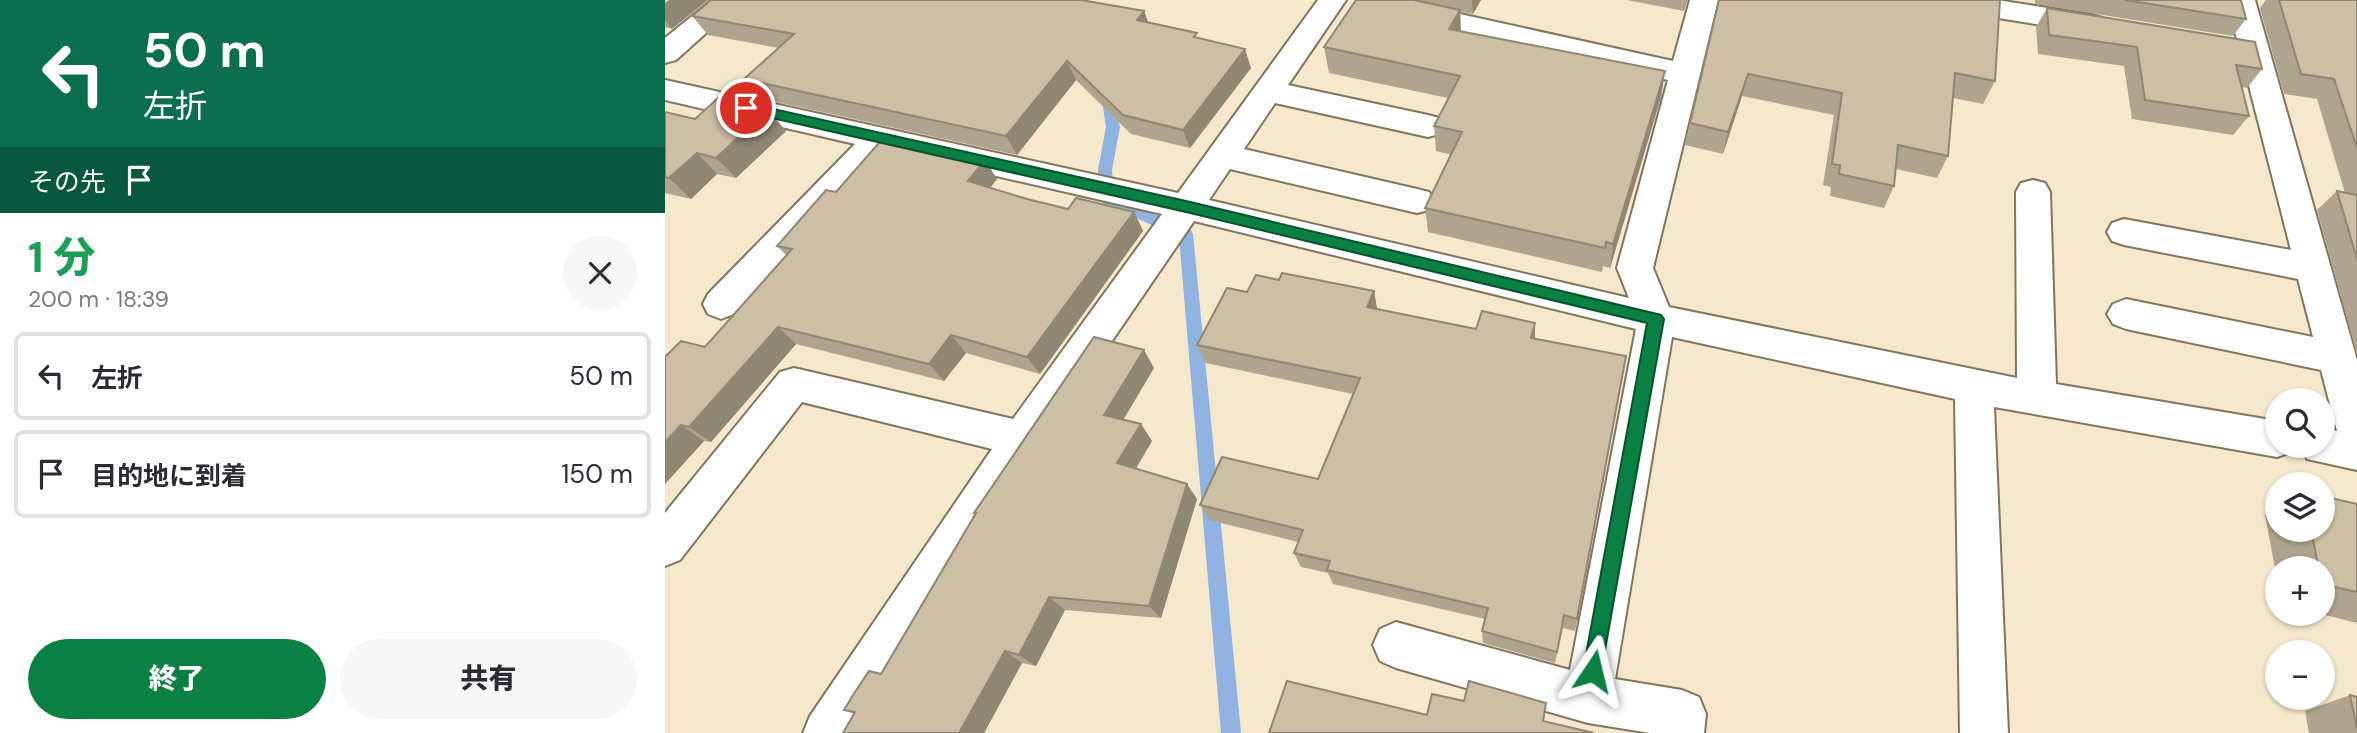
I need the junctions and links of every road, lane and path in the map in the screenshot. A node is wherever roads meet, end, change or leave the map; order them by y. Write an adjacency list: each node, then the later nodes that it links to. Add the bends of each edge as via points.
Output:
1 (729, 0): 8 (street)
2 (1332, 0): 11 (street)
3 (1704, 0): 9 (street)
4 (2241, 0): 19 (street, via 2240,48)
5 (1961, 1): 7 (street)
6 (1383, 6): 9 (street)
7 (2117, 28)
8 (665, 53)
9 (1685, 74): 22 (street, via 1635,268)
10 (665, 90): 13 (street)
11 (1267, 91): 12 (street); 14 (street)
12 (1428, 126)
13 (880, 138): 17 (street); 20 (street)
14 (1222, 156): 16 (street); 17 (street)
15 (2033, 192): 25 (street)
16 (1417, 201)
17 (1177, 220): 22 (street); 28 (street)
18 (2123, 232): 19 (street)
19 (2313, 268): 23 (street)
20 (721, 304)
21 (2126, 314): 23 (street)
22 (1656, 319): 24 (street); 33 (street)
23 (2337, 358): 26 (street)
24 (1974, 387): 25 (street); 36 (street)
25 (2037, 397): 27 (street)
26 (2357, 431)
27 (2265, 437)
28 (1022, 439): 31 (street, via 794,384); 34 (street)
29 (2335, 448): 30 (street)
30 (2357, 452)
31 (665, 546)
32 (1396, 645): 33 (street)
33 (1588, 699): 35 (street, via 1682,714)
34 (827, 733)
35 (1680, 733)
36 (1984, 733)

